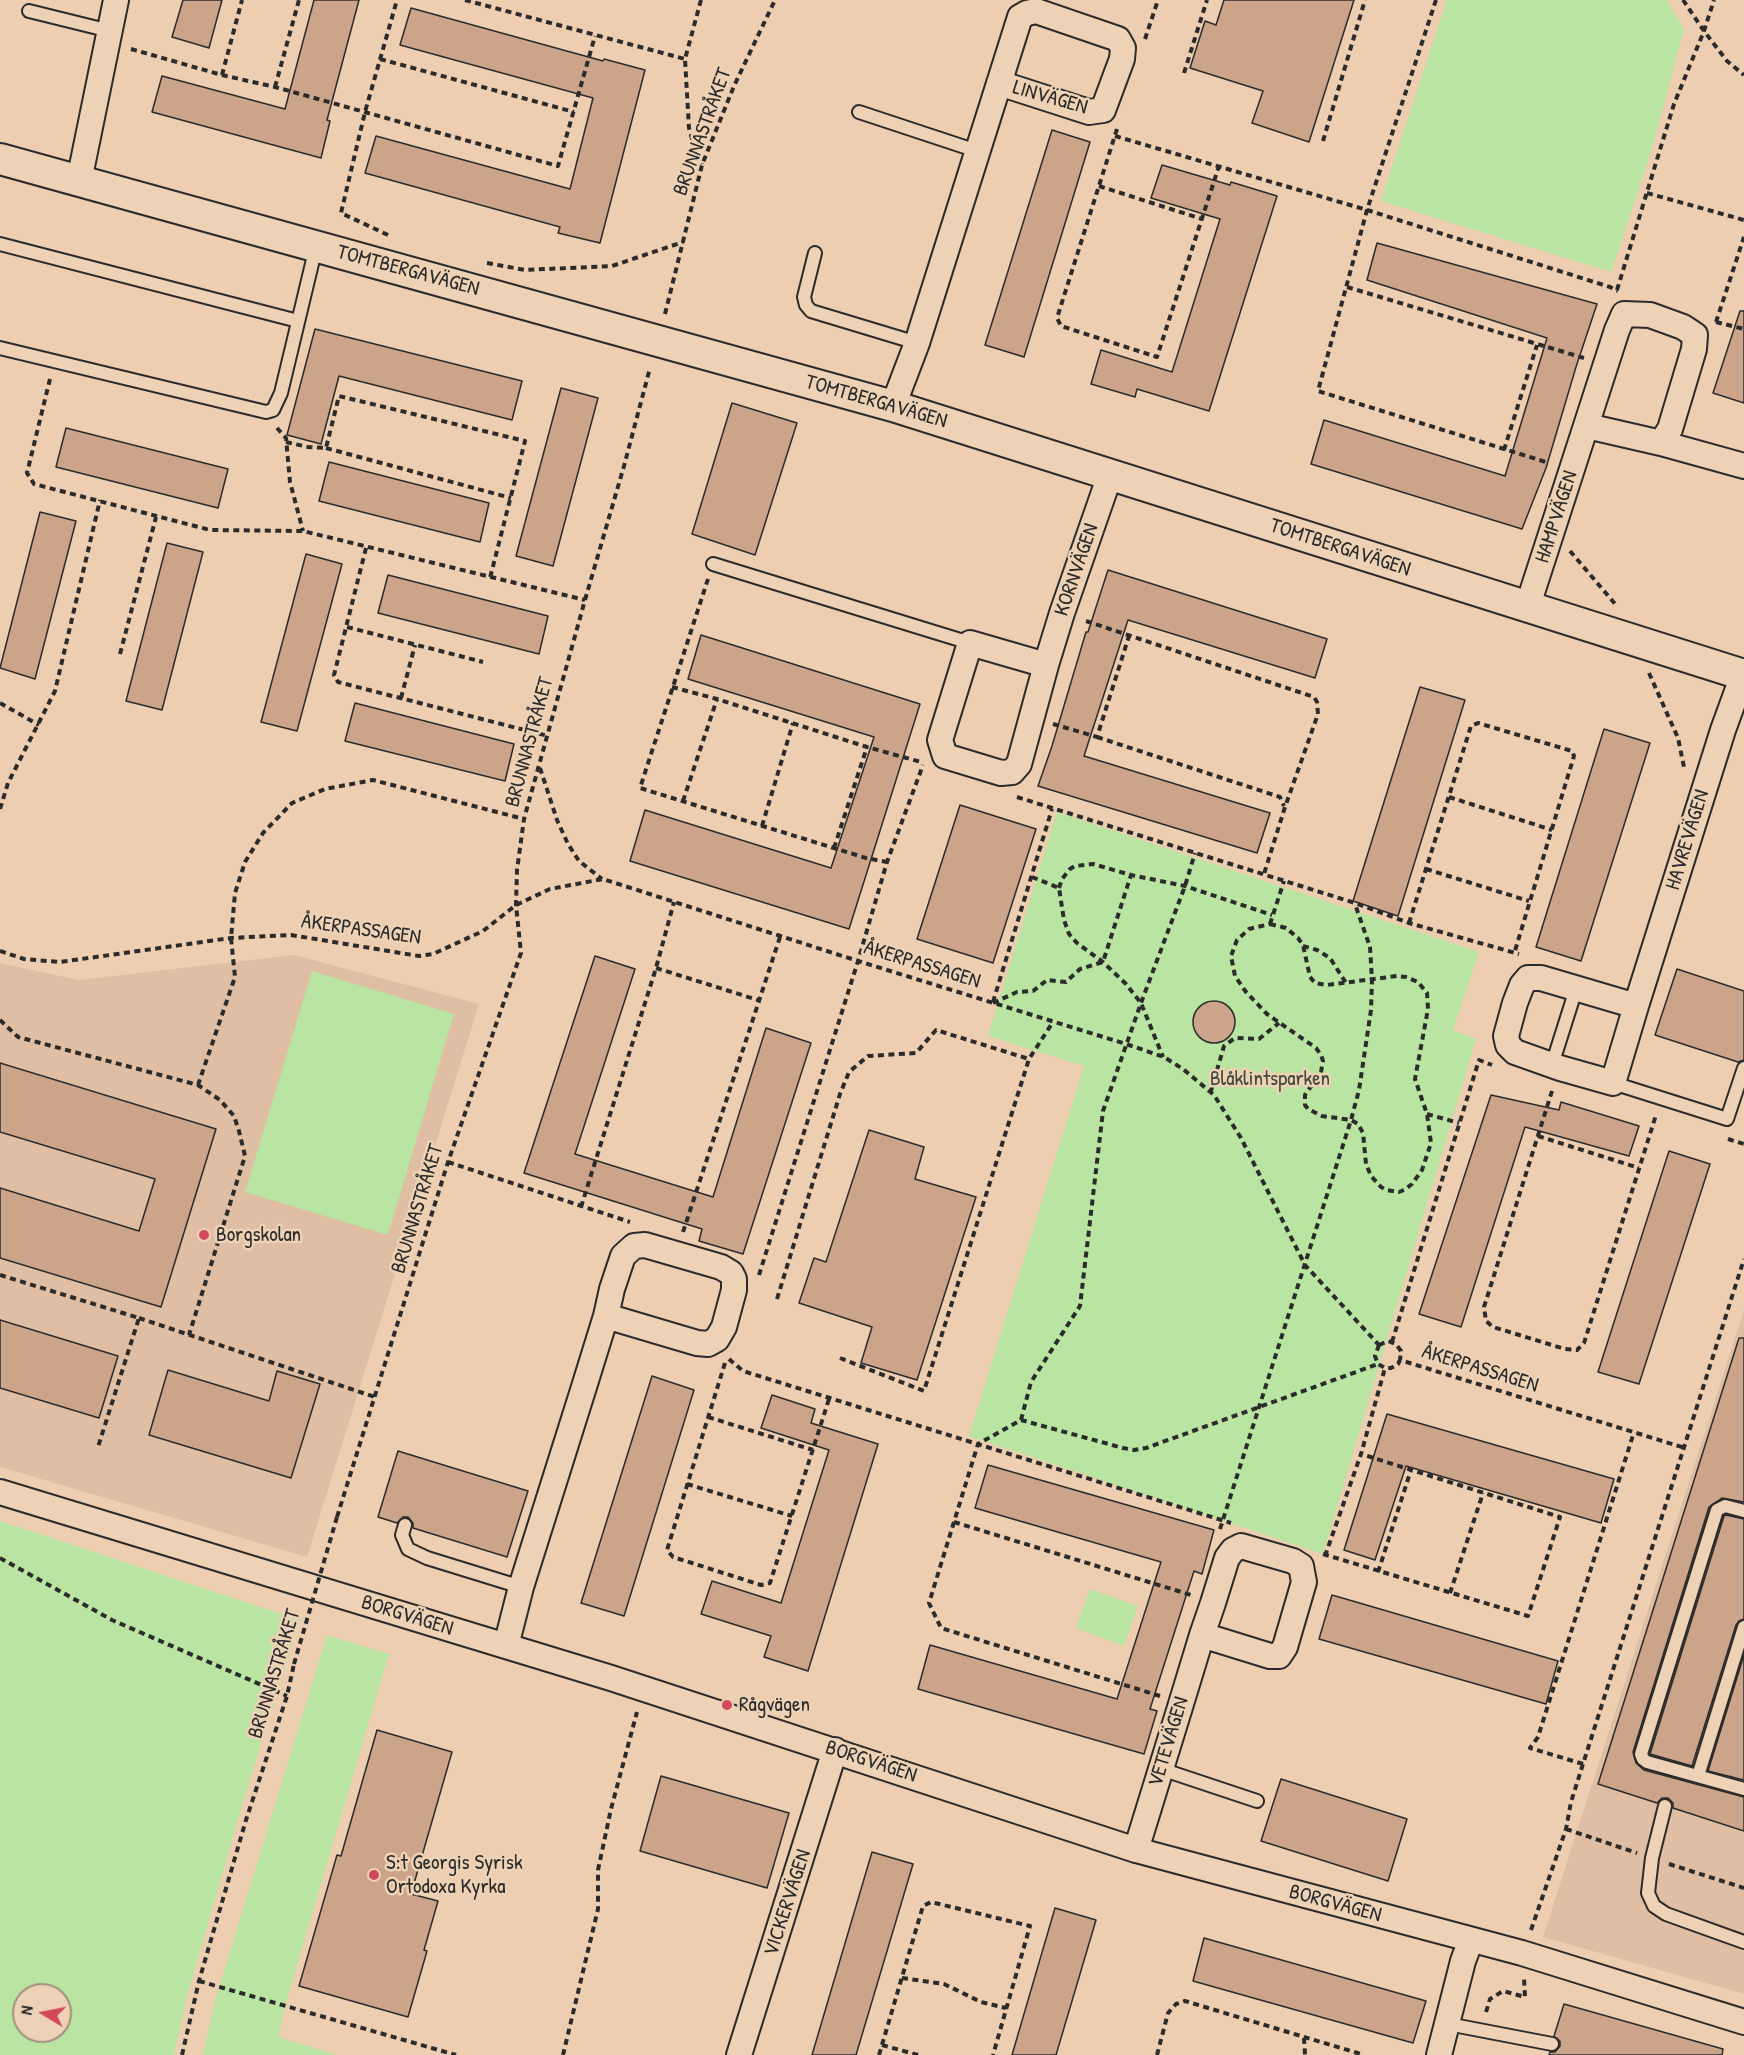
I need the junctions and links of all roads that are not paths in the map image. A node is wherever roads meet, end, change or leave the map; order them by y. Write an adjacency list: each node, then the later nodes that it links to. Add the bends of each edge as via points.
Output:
1 (116, 0): 3 (street)
2 (29, 11): 3 (lane)
3 (116, 39): 8 (street)
4 (999, 83): 4 (street, LINVÄGEN, via 1020,17 1027,13 1036,11 1118,39 1123,48 1103,110 1089,112); 6 (street, LINVÄGEN)
5 (859, 112): 6 (lane)
6 (977, 151): 13 (street, LINVÄGEN)
7 (0, 159): 8 (street, TOMTBERGAVÄGEN)
8 (79, 181): 10 (street, TOMTBERGAVÄGEN)
9 (0, 244): 12 (lane)
10 (316, 246): 12 (lane); 15 (street, TOMTBERGAVÄGEN)
11 (815, 253): 13 (lane, via 804,297 812,311)
12 (298, 321): 14 (lane, via 281,393 273,410 267,412)
13 (917, 343): 15 (street, LINVÄGEN)
14 (0, 348)
15 (893, 406): 19 (street, TOMTBERGAVÄGEN)
16 (1587, 426): 17 (street); 17 (street, HAMPVÄGEN, via 1624,314 1650,315 1695,335 1670,429); 21 (street, HAMPVÄGEN)
17 (1661, 443): 18 (street)
18 (1744, 466)
19 (1110, 475): 21 (street, TOMTBERGAVÄGEN); 23 (street, KORNVÄGEN)
20 (713, 564): 22 (lane)
21 (1527, 608): 24 (street, TOMTBERGAVÄGEN)
22 (970, 643): 23 (street); 23 (street, KORNVÄGEN, via 940,740 945,756 1001,773 1012,772 1019,764)
23 (1046, 665)
24 (1743, 675): 26 (street, HAVREVÄGEN)
25 (1576, 989): 26 (street); 27 (lane); 27 (street, via 1541,978 1526,966 1506,1036 1515,1052)
26 (1636, 1006): 29 (street, HAVREVÄGEN)
27 (1556, 1066): 29 (street)
28 (1744, 1068): 29 (lane, via 1727,1119)
29 (1613, 1083)
30 (606, 1316): 30 (street, via 708,1344 717,1339 724,1327 734,1279 721,1267 645,1245 634,1246 623,1256); 34 (street)
31 (0, 1492): 37 (street, BORGVÄGEN)
32 (1744, 1511): 40 (lane, via 1725,1506 1717,1510 1641,1749 1647,1762)
33 (405, 1525): 34 (lane, via 402,1535 408,1549)
34 (521, 1587): 37 (street)
35 (1744, 1627): 40 (lane)
36 (1202, 1635): 36 (street, VETEVÄGEN, via 1279,1656 1304,1582 1301,1566 1293,1560 1241,1546 1233,1550); 39 (street, VETEVÄGEN)
37 (506, 1646): 38 (street, BORGVÄGEN)
38 (835, 1750): 44 (street, BORGVÄGEN); 50 (street, VICKERVÄGEN)
39 (1161, 1769): 42 (lane); 44 (street, VETEVÄGEN)
40 (1698, 1776): 41 (lane)
41 (1744, 1789)
42 (1257, 1801)
43 (1665, 1806): 46 (lane, via 1648,1893 1654,1906)
44 (1136, 1850): 45 (street, BORGVÄGEN)
45 (1472, 1940): 47 (street, BORGVÄGEN); 48 (street)
46 (1744, 1942)
47 (1744, 2022)
48 (1448, 2024): 49 (lane); 51 (street)
49 (1552, 2043)
50 (739, 2055)
51 (1439, 2055)

